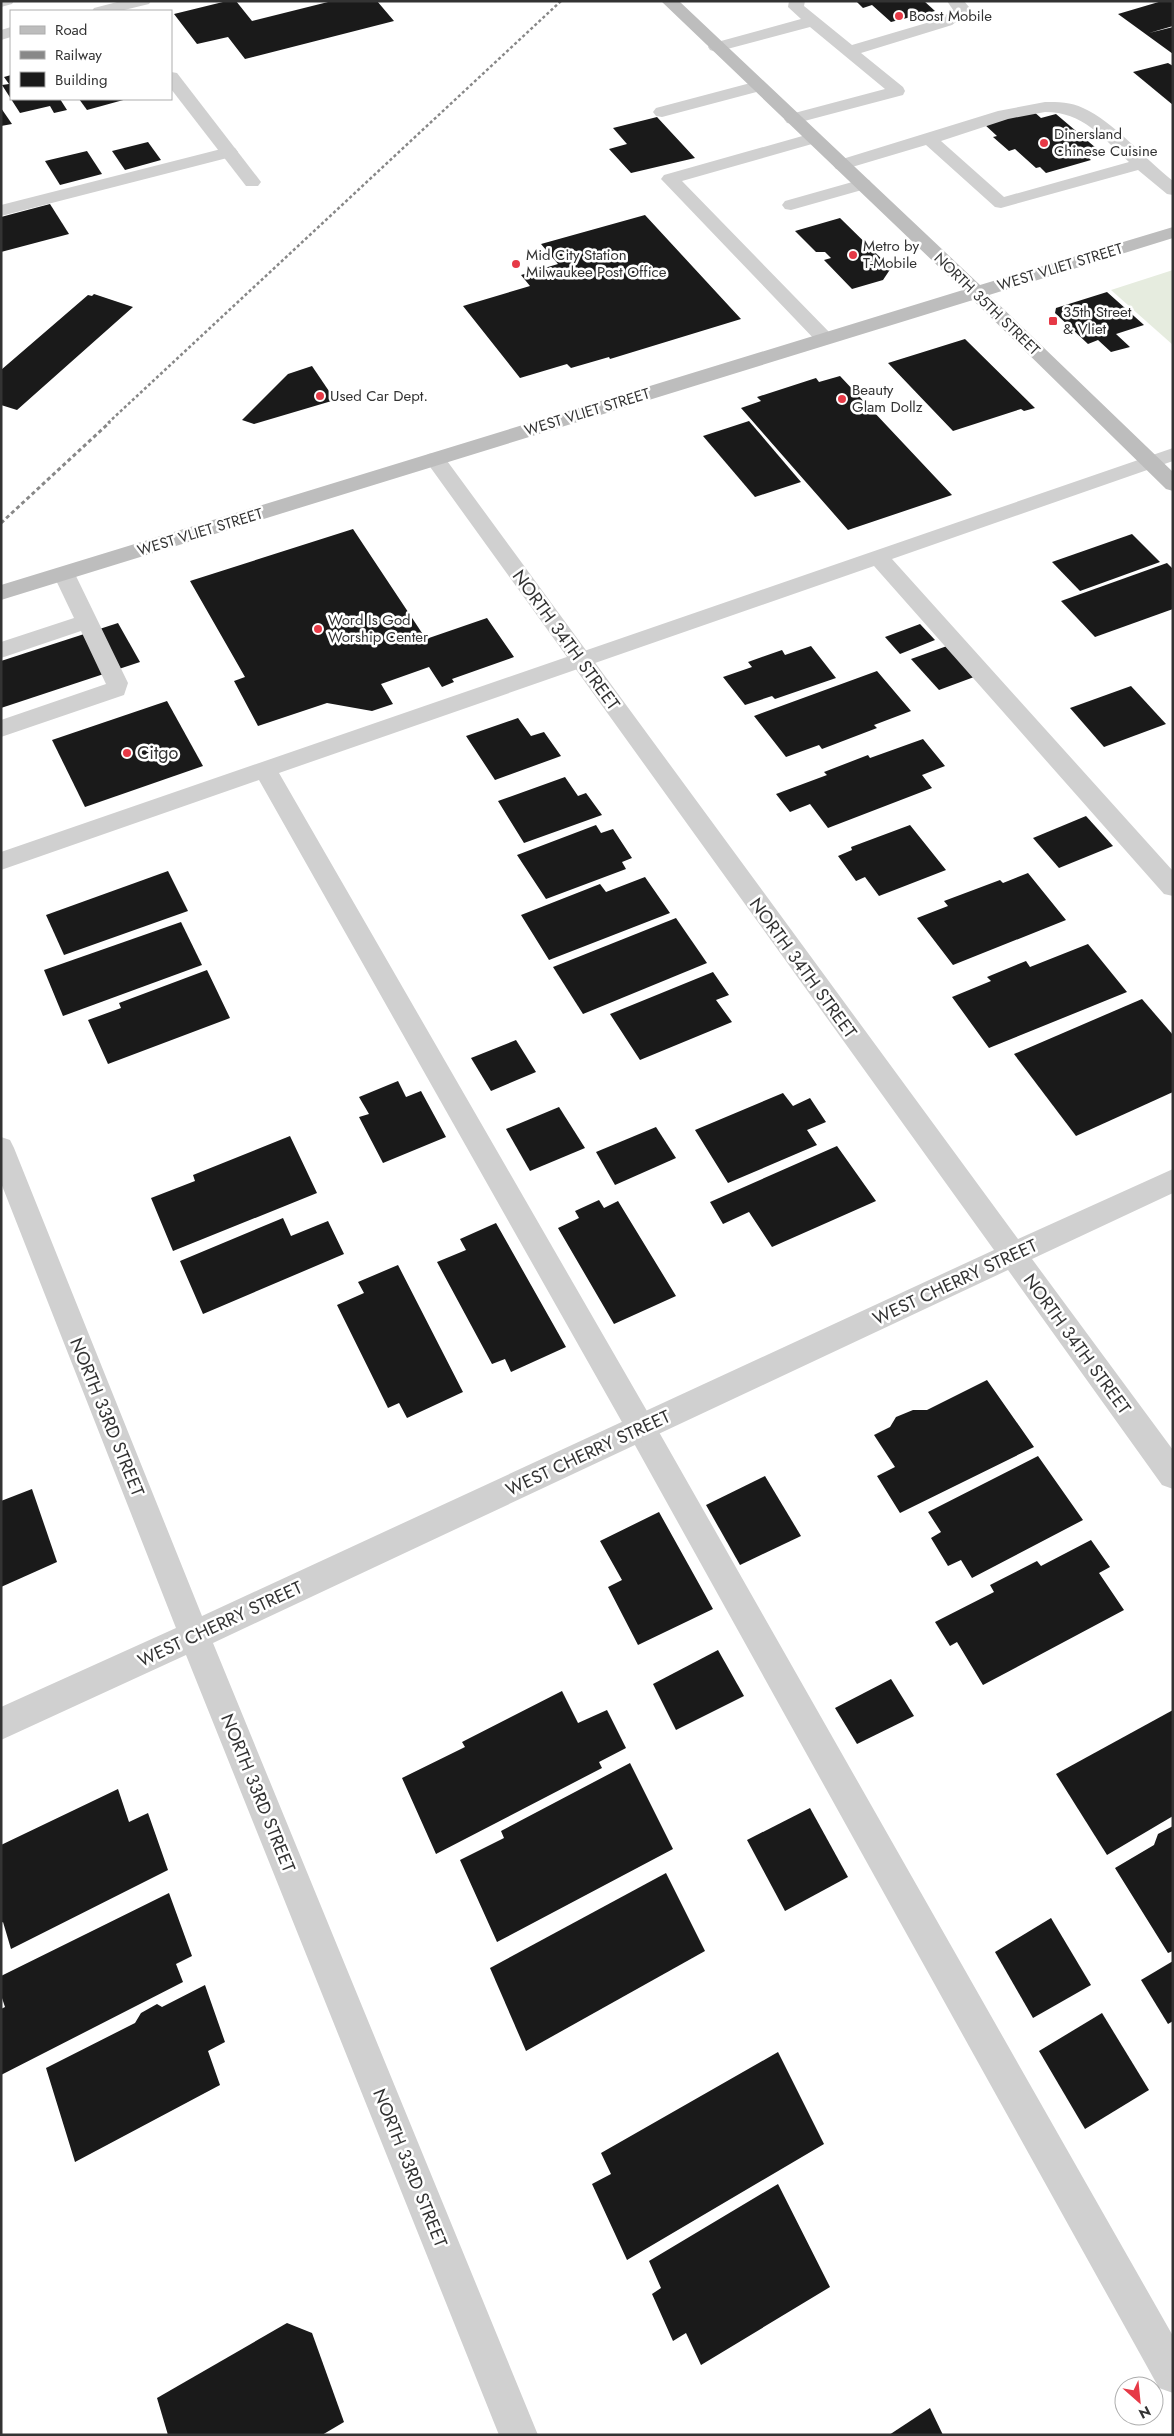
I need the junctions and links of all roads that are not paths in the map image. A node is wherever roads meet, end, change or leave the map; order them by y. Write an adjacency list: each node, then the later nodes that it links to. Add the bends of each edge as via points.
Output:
1 (6, 1): 6 (street)
2 (143, 1): 7 (street)
3 (669, 1): 10 (street, NORTH 35TH STREET)
4 (797, 1): 9 (street, via 796,7)
5 (954, 1): 11 (street, via 961,7 961,12 946,22)
6 (1, 2)
7 (117, 7): 8 (street)
8 (104, 10)
9 (813, 21): 10 (street); 11 (street)
10 (716, 47): 13 (street, NORTH 35TH STREET)
11 (849, 51): 15 (street, via 897,91)
12 (172, 78): 18 (street)
13 (758, 86): 14 (street); 15 (street, NORTH 35TH STREET)
14 (662, 112)
15 (793, 119): 16 (street, NORTH 35TH STREET)
16 (813, 138): 20 (street, NORTH 35TH STREET); 28 (street, via 670,179)
17 (929, 139): 19 (street, via 1028,109 1057,106 1075,110 1087,118); 19 (street, via 1001,203); 20 (street)
18 (229, 152): 21 (street); 25 (street)
19 (1141, 164): 23 (street)
20 (842, 165): 22 (street, NORTH 35TH STREET)
21 (252, 182)
22 (863, 184): 24 (street); 27 (street, NORTH 35TH STREET)
23 (1173, 190)
24 (791, 205)
25 (1, 211)
26 (1173, 232): 27 (street, WEST VLIET STREET)
27 (976, 293): 28 (street, WEST VLIET STREET); 31 (street, NORTH 35TH STREET)
28 (825, 339): 30 (street, WEST VLIET STREET)
29 (1173, 454): 31 (street)
30 (435, 459): 34 (street, WEST VLIET STREET); 38 (street, NORTH 34TH STREET)
31 (1150, 462): 32 (street, NORTH 35TH STREET); 33 (street)
32 (1173, 484)
33 (878, 557): 38 (street); 42 (street)
34 (64, 574): 35 (street, WEST VLIET STREET); 36 (street)
35 (1, 593)
36 (88, 621): 37 (street); 39 (street, via 117,683 116,688)
37 (1, 650)
38 (582, 661): 40 (street); 45 (street, NORTH 34TH STREET)
39 (1, 729)
40 (265, 770): 41 (street); 46 (street)
41 (1, 861)
42 (1173, 887)
43 (1, 1148): 48 (street, NORTH 33RD STREET)
44 (1173, 1180): 45 (street, WEST CHERRY STREET)
45 (1012, 1256): 46 (street, WEST CHERRY STREET); 47 (street, NORTH 34TH STREET)
46 (641, 1428): 48 (street, WEST CHERRY STREET); 50 (street)
47 (1173, 1475)
48 (194, 1636): 49 (street, WEST CHERRY STREET); 51 (street, NORTH 33RD STREET)
49 (1, 1724)
50 (1173, 2374)
51 (519, 2435)

